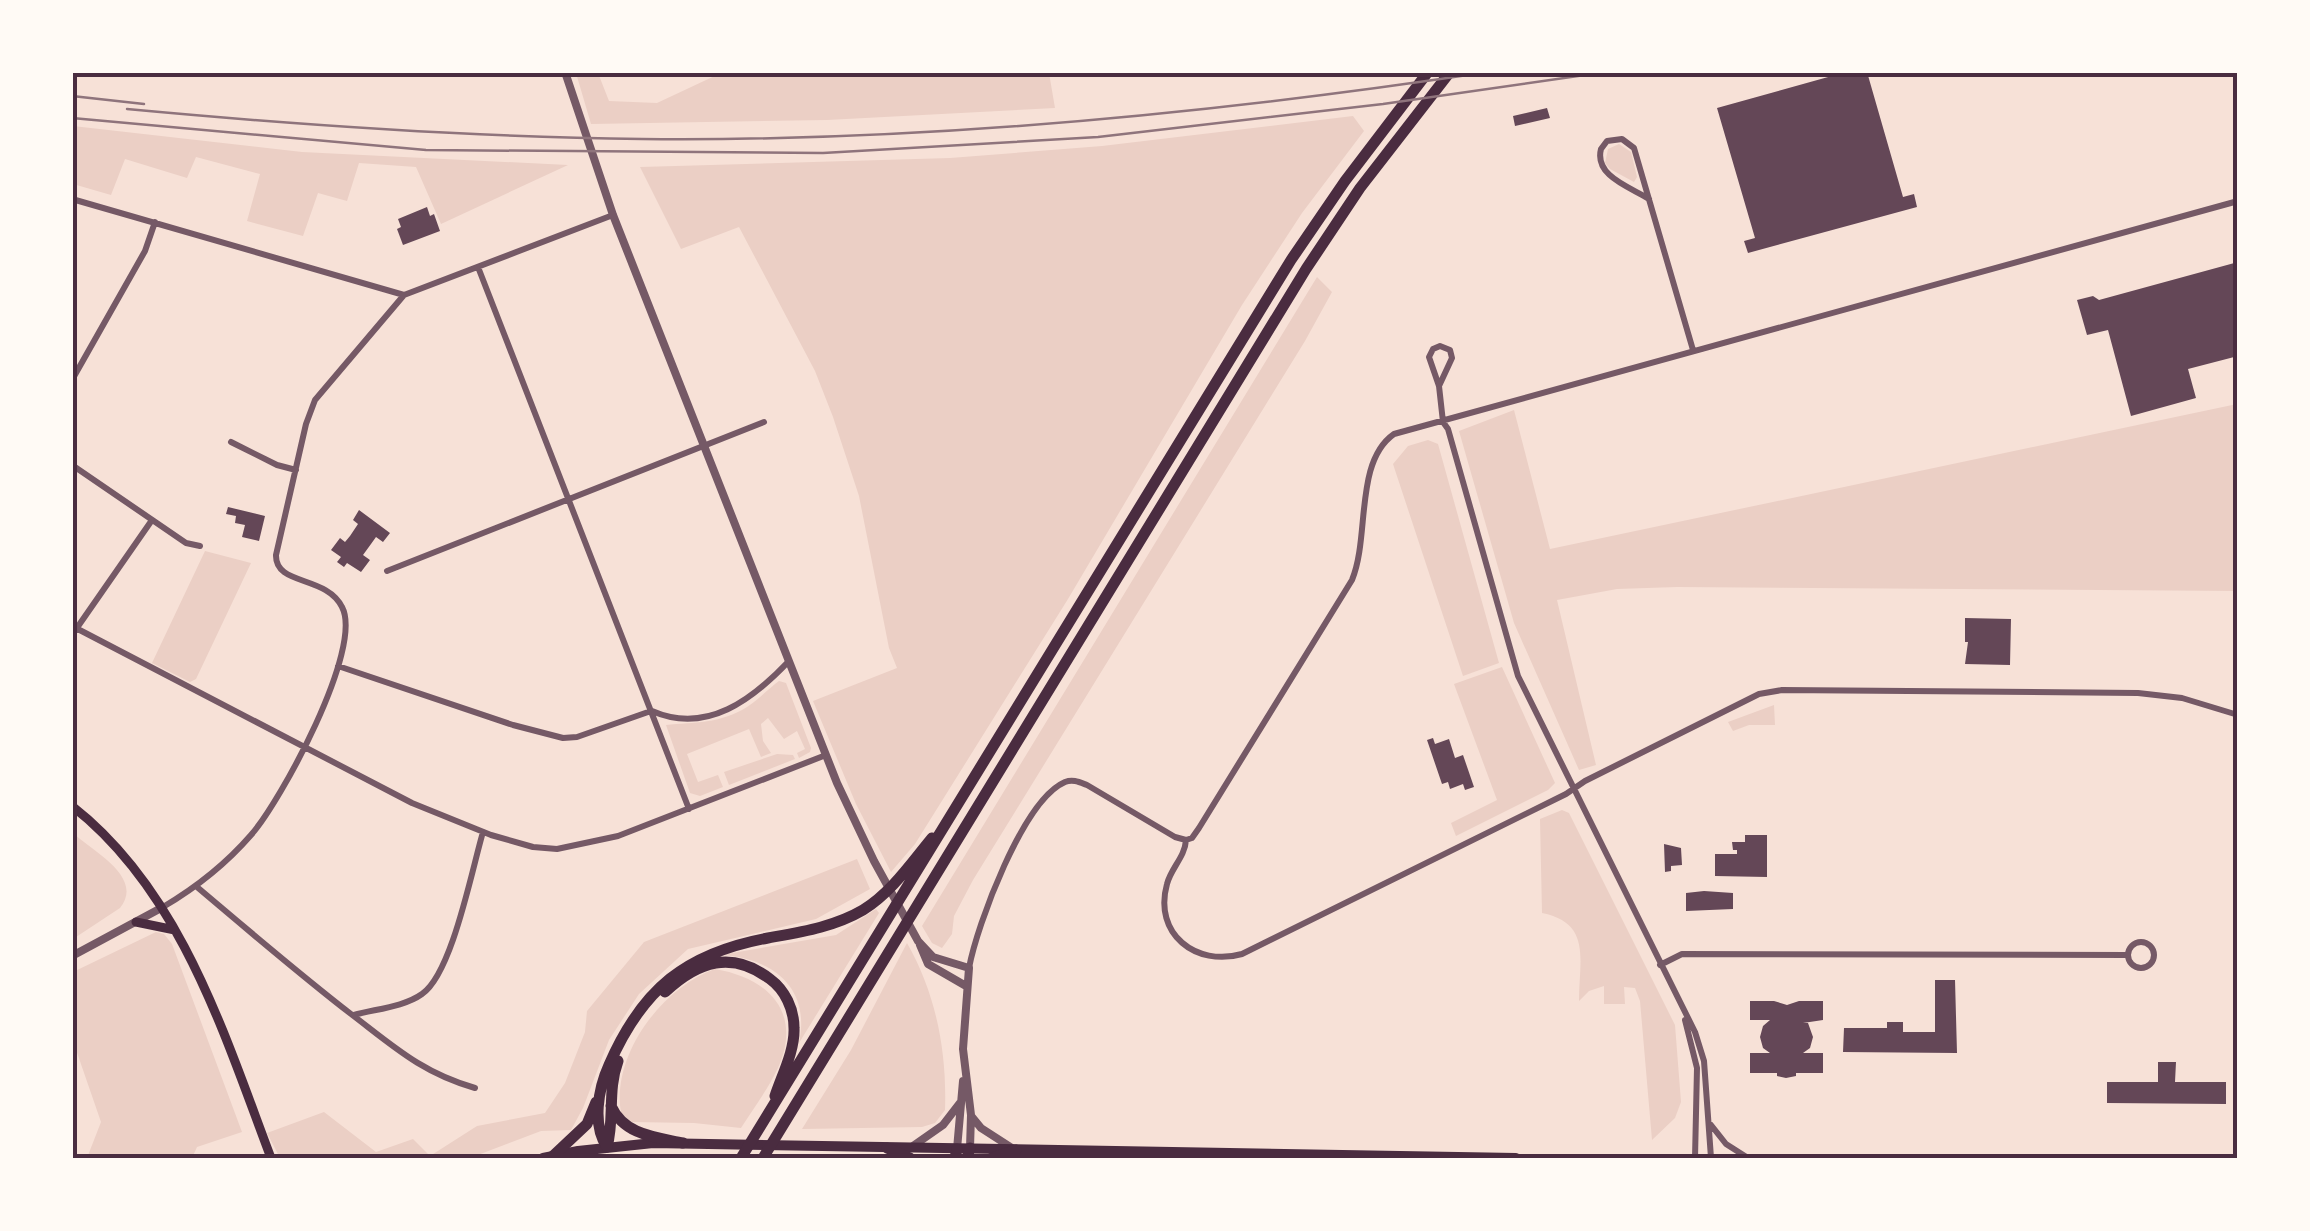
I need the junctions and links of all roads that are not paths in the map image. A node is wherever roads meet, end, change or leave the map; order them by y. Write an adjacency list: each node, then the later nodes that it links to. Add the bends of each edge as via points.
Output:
1 (565, 72): 7 (street)
2 (1428, 72): 32 (highway, via 1292,260)
3 (1450, 72): 66 (highway, via 1306,269)
4 (72, 199): 8 (street)
5 (1649, 200): 5 (street, via 1634,148 1622,138 1608,142 1600,166); 11 (street)
6 (2238, 201): 11 (street)
7 (614, 215): 9 (street); 17 (street)
8 (154, 222): 10 (street); 12 (street, via 145,252)
9 (478, 267): 10 (street); 20 (street)
10 (404, 295): 19 (street, via 315,400)
11 (1693, 350): 15 (street)
12 (72, 380)
13 (1438, 386): 13 (street, via 1452,358 1440,346 1429,357); 15 (street)
14 (764, 422): 17 (street)
15 (1443, 422): 31 (street, via 1518,676); 36 (street, via 1409,427 1378,448 1352,580 1200,828)
16 (230, 442): 19 (street)
17 (704, 446): 20 (street); 25 (street)
18 (72, 464): 21 (street)
19 (296, 470): 26 (street, via 276,564 280,572 334,596 347,633)
20 (570, 498): 23 (street); 27 (street)
21 (152, 520): 22 (street); 24 (street)
22 (200, 546)
23 (387, 570)
24 (74, 630): 29 (street)
25 (790, 660): 27 (street, via 752,697 721,713 676,718); 30 (street)
26 (338, 666): 27 (street, via 563,738); 29 (street)
27 (651, 711): 34 (street)
28 (2238, 716): 31 (street, via 2138,693 1782,690 1759,694)
29 (305, 748): 35 (street); 37 (street, via 254,832)
30 (826, 754): 34 (street); 41 (street)
31 (1574, 790): 36 (street, via 1227,958 1191,949 1168,922 1166,886); 44 (street)
32 (967, 793): 51 (highway, via 867,908 815,930 719,949 681,967 632,1019); 55 (highway)
33 (72, 806): 38 (main road, via 121,852)
34 (689, 809): 35 (street, via 618,836 557,849)
35 (483, 832): 48 (street, via 434,982 409,1000)
36 (1186, 840): 45 (street, via 1088,785 1064,782 1042,801 994,886)
37 (196, 887): 38 (street); 48 (street)
38 (163, 907): 39 (street); 40 (main road)
39 (136, 922): 40 (main road); 43 (street)
40 (175, 930): 64 (main road)
41 (926, 954): 45 (street); 46 (street, via 938,972)
42 (2128, 955): 42 (street, via 2139,968 2154,958 2141,942); 44 (street, via 1682,954)
43 (72, 956)
44 (1660, 965): 47 (street)
45 (968, 968): 46 (street)
46 (966, 986): 49 (street)
47 (1684, 1014): 56 (street, via 1704,1061); 69 (street, via 1696,1068)
48 (352, 1015): 50 (street, via 432,1074)
49 (964, 1072): 53 (street); 54 (street)
50 (474, 1088)
51 (602, 1089): 58 (highway, via 600,1136); 63 (highway, via 587,1124)
52 (609, 1101): 55 (highway, via 623,1050 644,1015 700,967 734,961 780,987 790,1006 791,1048); 57 (highway, via 627,1127); 58 (highway)
53 (960, 1103): 61 (street); 62 (street)
54 (970, 1115): 60 (street); 62 (street)
55 (767, 1119): 65 (highway)
56 (1710, 1124): 70 (street); 71 (street)
57 (683, 1143): 58 (main road); 59 (main road)
58 (606, 1146): 63 (main road)
59 (887, 1148): 61 (highway)
60 (1016, 1150): 62 (main road); 67 (highway); 68 (main road)
61 (910, 1153): 62 (main road)
62 (962, 1154)
63 (548, 1157)
64 (271, 1158)
65 (742, 1158)
66 (762, 1158)
67 (992, 1158)
68 (1516, 1158)
69 (1694, 1158)
70 (1711, 1158)
71 (1748, 1158)

